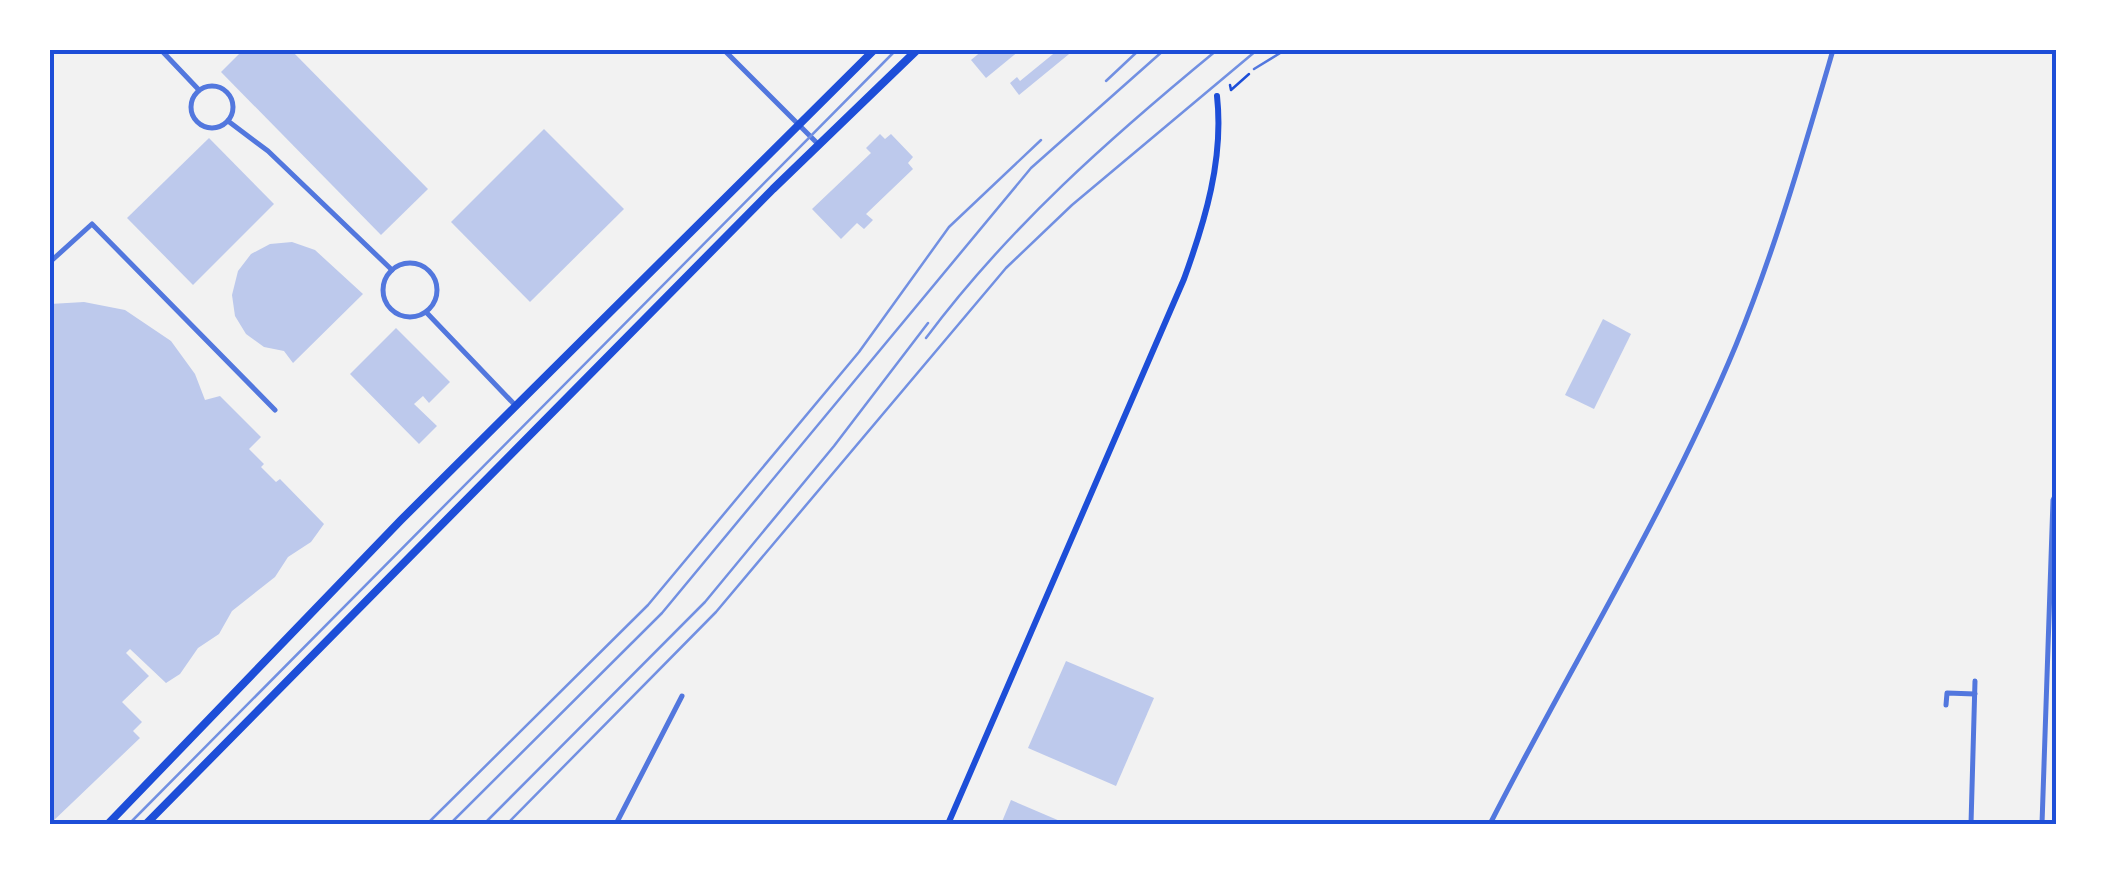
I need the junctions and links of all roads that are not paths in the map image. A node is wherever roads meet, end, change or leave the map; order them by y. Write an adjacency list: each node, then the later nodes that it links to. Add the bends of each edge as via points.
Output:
1 (162, 50): 8 (street)
2 (724, 50): 11 (street)
3 (874, 50): 11 (main road)
4 (917, 50): 12 (main road)
5 (1285, 50): 7 (lane)
6 (1833, 50): 27 (street, via 1736,346 1669,488)
7 (1254, 69)
8 (200, 90): 10 (street, via 217,86 228,93); 10 (street, via 191,104 195,120 212,128)
9 (1217, 96): 26 (main road, via 1208,213 1184,279)
10 (228, 121): 14 (street)
11 (800, 123): 12 (street); 16 (main road)
12 (818, 144): 24 (main road)
13 (50, 262): 17 (street, via 92,224)
14 (392, 270): 15 (street, via 383,293 390,308 404,316); 15 (street, via 413,263 433,275 436,298)
15 (426, 312): 16 (street)
16 (518, 407): 23 (main road)
17 (275, 410)
18 (2057, 492): 29 (street)
19 (1975, 681): 20 (street)
20 (1975, 694): 22 (street, via 1947,693); 28 (street)
21 (682, 696): 25 (street)
22 (1946, 706)
23 (108, 824)
24 (146, 824)
25 (616, 824)
26 (948, 824)
27 (1490, 824)
28 (1971, 824)
29 (2042, 824)

